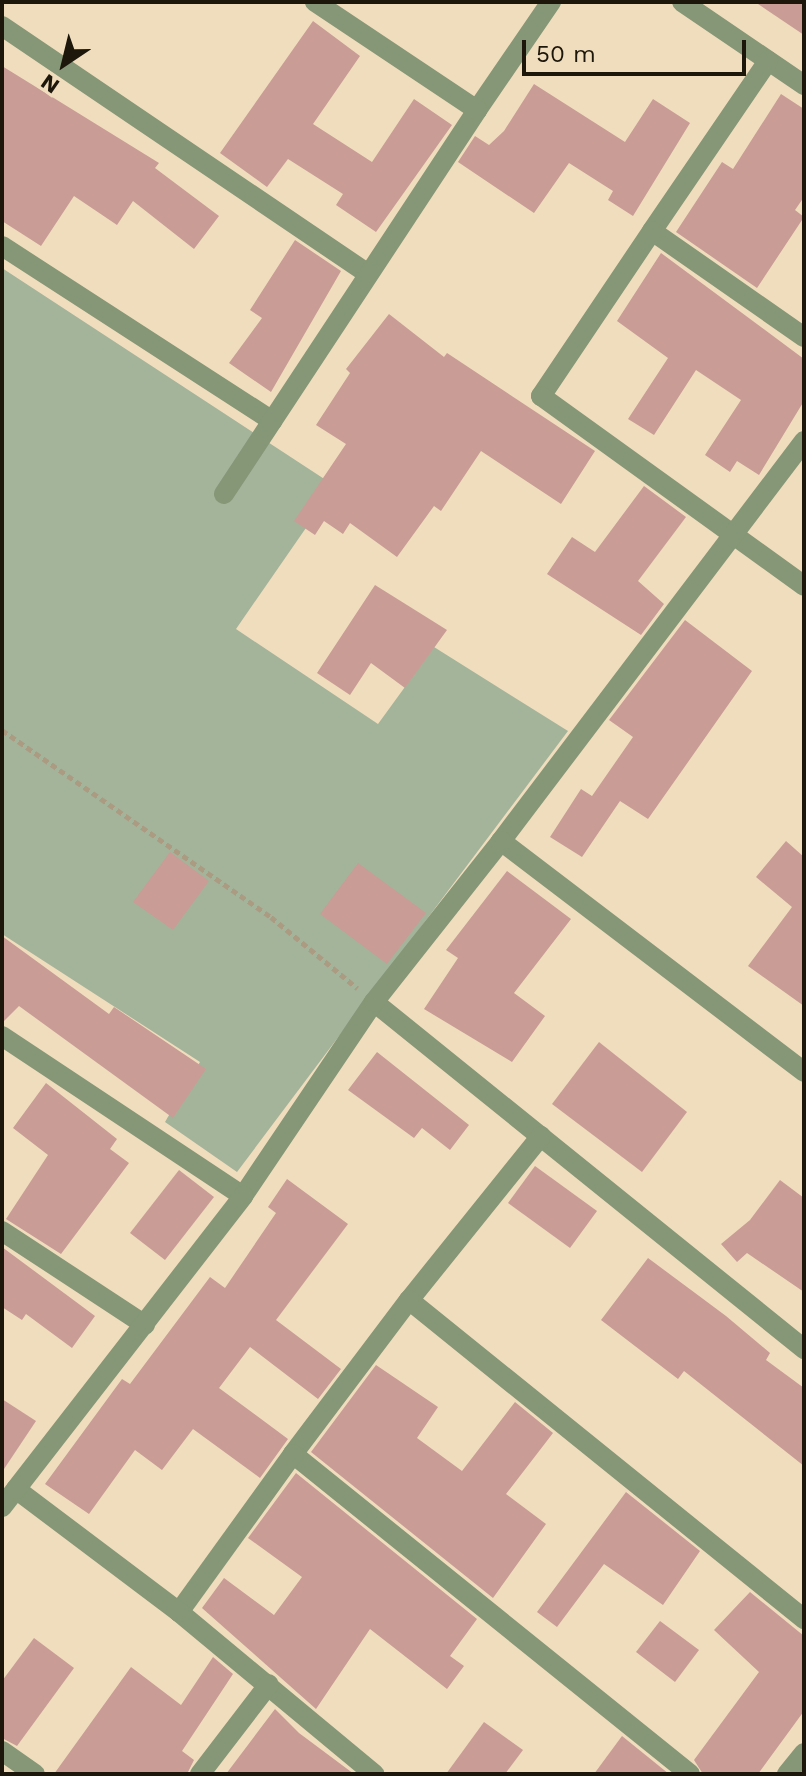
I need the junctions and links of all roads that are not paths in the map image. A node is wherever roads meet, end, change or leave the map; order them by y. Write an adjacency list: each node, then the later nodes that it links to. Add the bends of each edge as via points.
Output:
1 (315, 2): 7 (street)
2 (551, 2): 7 (street)
3 (682, 2): 5 (street)
4 (2, 26): 10 (street)
5 (768, 61): 6 (street); 8 (street)
6 (804, 85)
7 (477, 110): 10 (street)
8 (652, 231): 11 (street); 15 (street, via 541,396)
9 (2, 246): 12 (street)
10 (367, 273): 12 (street)
11 (804, 337)
12 (272, 421): 14 (street)
13 (804, 441): 15 (street)
14 (224, 494)
15 (734, 535): 16 (street); 17 (street)
16 (804, 586)
17 (501, 841): 18 (street); 20 (street)
18 (374, 1002): 21 (street); 22 (street)
19 (2, 1036): 22 (street)
20 (804, 1072)
21 (541, 1136): 24 (street); 26 (street)
22 (243, 1196): 25 (street)
23 (2, 1231): 25 (street)
24 (409, 1300): 27 (street); 31 (street)
25 (145, 1325): 28 (street)
26 (804, 1349)
27 (293, 1454): 30 (street); 38 (street)
28 (16, 1489): 29 (street); 30 (street)
29 (2, 1507)
30 (179, 1612): 32 (street)
31 (804, 1619)
32 (269, 1684): 36 (street); 37 (street)
33 (2, 1751): 35 (street)
34 (804, 1753): 39 (street)
35 (35, 1774)
36 (200, 1774)
37 (374, 1774)
38 (690, 1774)
39 (787, 1774)

